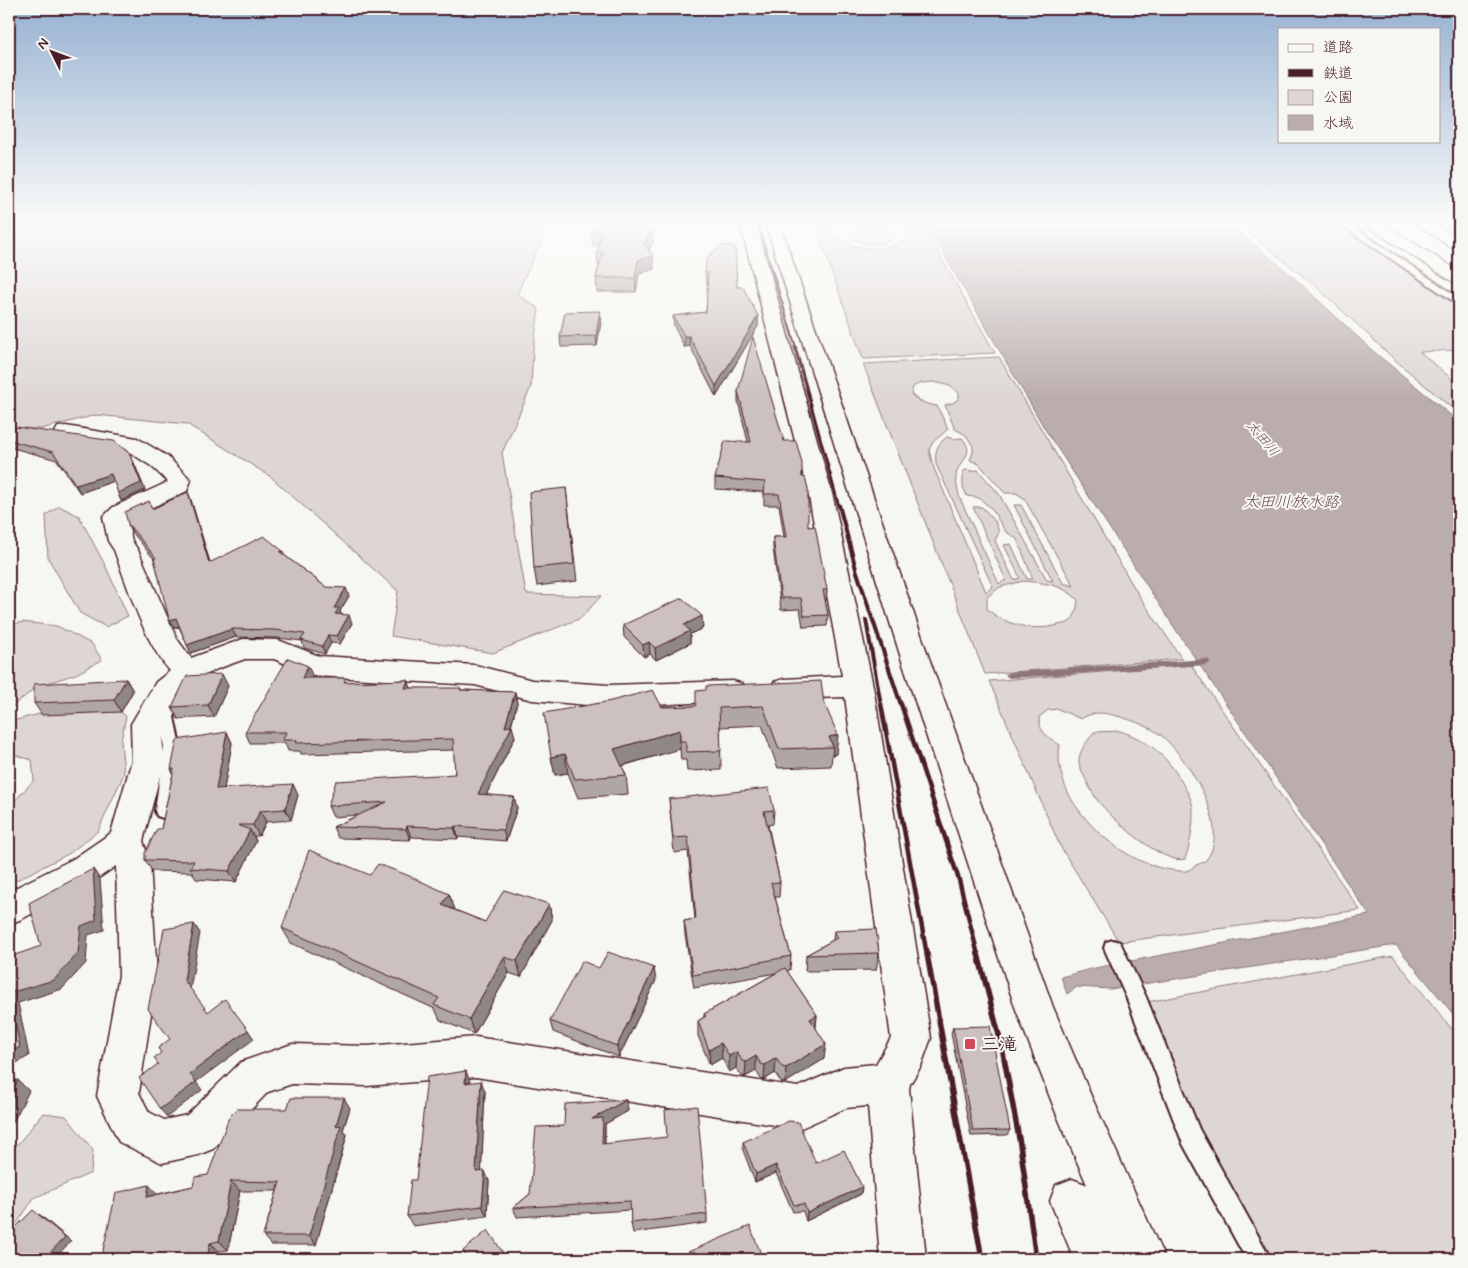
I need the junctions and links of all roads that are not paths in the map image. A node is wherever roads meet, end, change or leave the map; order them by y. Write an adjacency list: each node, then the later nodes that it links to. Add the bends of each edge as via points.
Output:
1 (764, 281): 7 (street, via 821,497)
2 (791, 281): 16 (street, via 1034,1007)
3 (1428, 281): 4 (lane)
4 (1459, 302)
5 (66, 432): 6 (street, via 129,443 159,461 180,480 179,486 115,517 120,541 163,639)
6 (188, 672): 7 (street, via 243,649 278,650 315,666 475,675 532,690 609,696); 8 (lane, via 166,717 172,746); 9 (street, via 166,689 146,724 148,760)
7 (858, 686): 12 (street, via 912,1038 906,1057)
8 (163, 811)
9 (126, 841): 10 (street, via 85,869); 12 (street, via 133,863 138,975 118,1096 134,1127 162,1142 198,1134 256,1076 292,1064 367,1066 476,1057 799,1108 844,1088)
10 (9, 908)
11 (1113, 948): 17 (lane, via 1191,1136)
12 (889, 1083): 14 (street)
13 (1072, 1201): 15 (street)
14 (903, 1259)
15 (1097, 1259)
16 (1142, 1259)
17 (1259, 1259)

